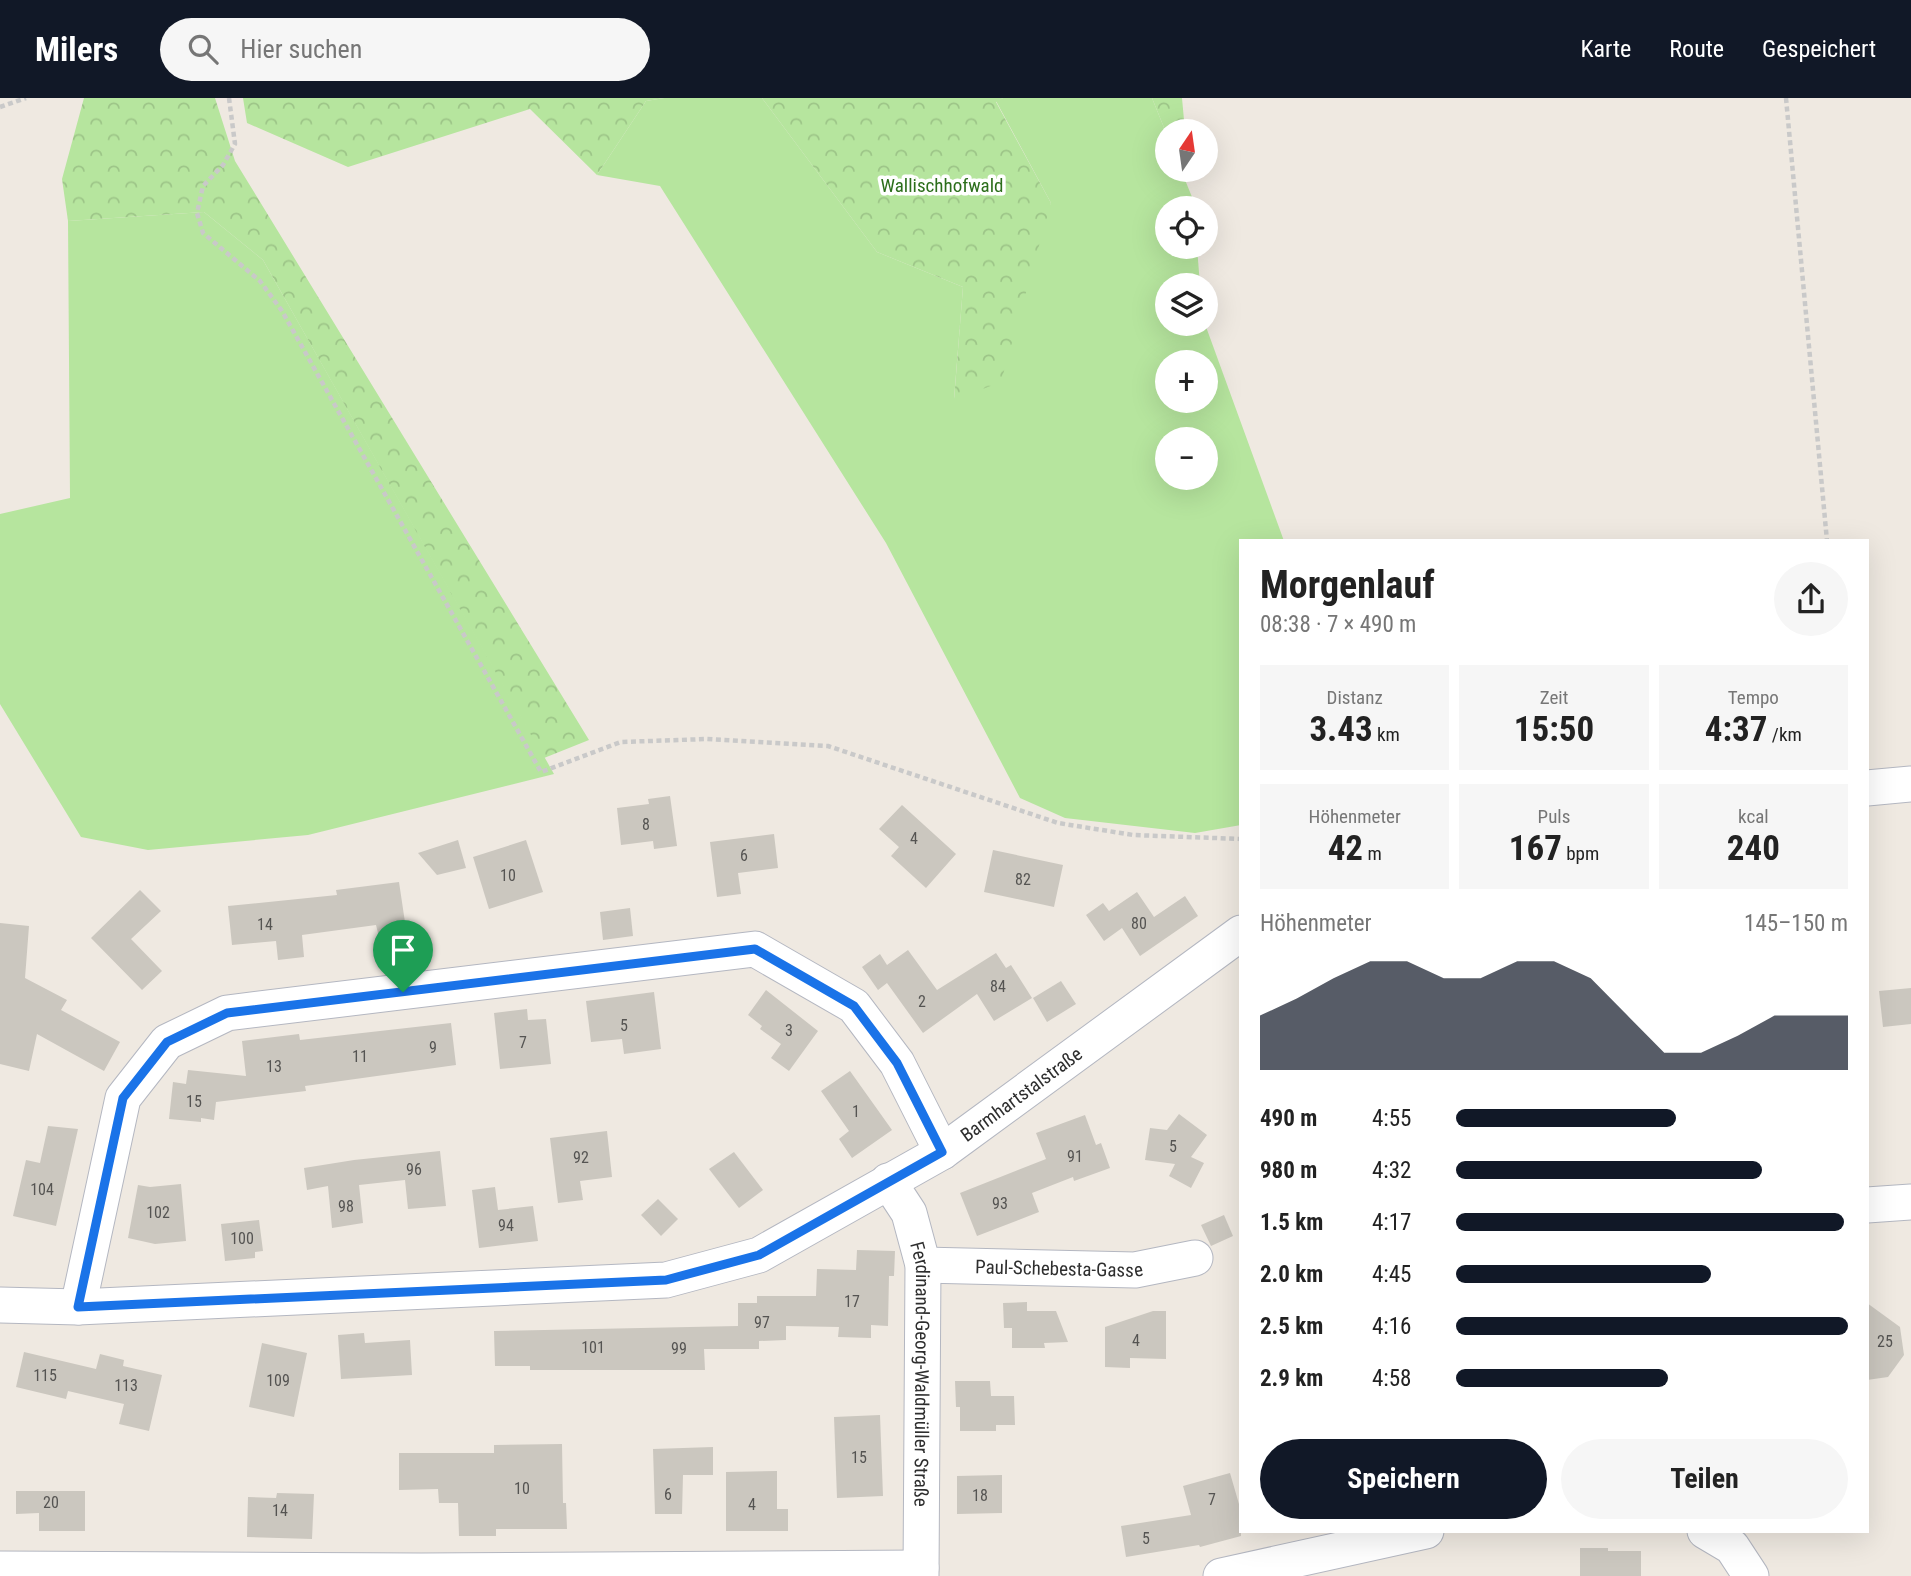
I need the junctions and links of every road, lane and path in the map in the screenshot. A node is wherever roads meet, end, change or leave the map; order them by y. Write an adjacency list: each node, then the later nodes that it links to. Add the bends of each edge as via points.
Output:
1 (26, 98): 4 (path)
2 (229, 98): 8 (path, via 235,144 203,186 197,213 203,233 260,281 282,311 541,772 621,742 707,738 828,746 1058,823 1133,835)
3 (1786, 98): 5 (path)
4 (0, 107)
5 (1827, 539)
6 (1911, 784): 7 (street)
7 (1869, 788)
8 (1239, 839)
9 (1239, 934): 10 (street, Barmhartstalstraße)
10 (942, 1152): 11 (street, Barmhartstalstraße); 17 (street, via 897,1063 854,1006 755,949 227,1013 167,1042 123,1098)
11 (888, 1181): 15 (street, Ferdinand-Georg-Waldmüller Straße, via 909,1213); 17 (street, Barmhartstalstraße, via 759,1255 666,1280)
12 (1911, 1202): 13 (street)
13 (1869, 1205)
14 (1195, 1258): 15 (street, Paul-Schebesta-Gasse, via 1135,1270)
15 (923, 1265): 21 (street, Ferdinand-Georg-Waldmüller Straße)
16 (0, 1305): 17 (street, Barmhartstalstraße)
17 (78, 1307)
18 (1417, 1533): 22 (street)
19 (1709, 1533): 23 (street, via 1732,1546)
20 (0, 1569): 21 (street)
21 (921, 1572)
22 (1221, 1576)
23 (1751, 1576)

